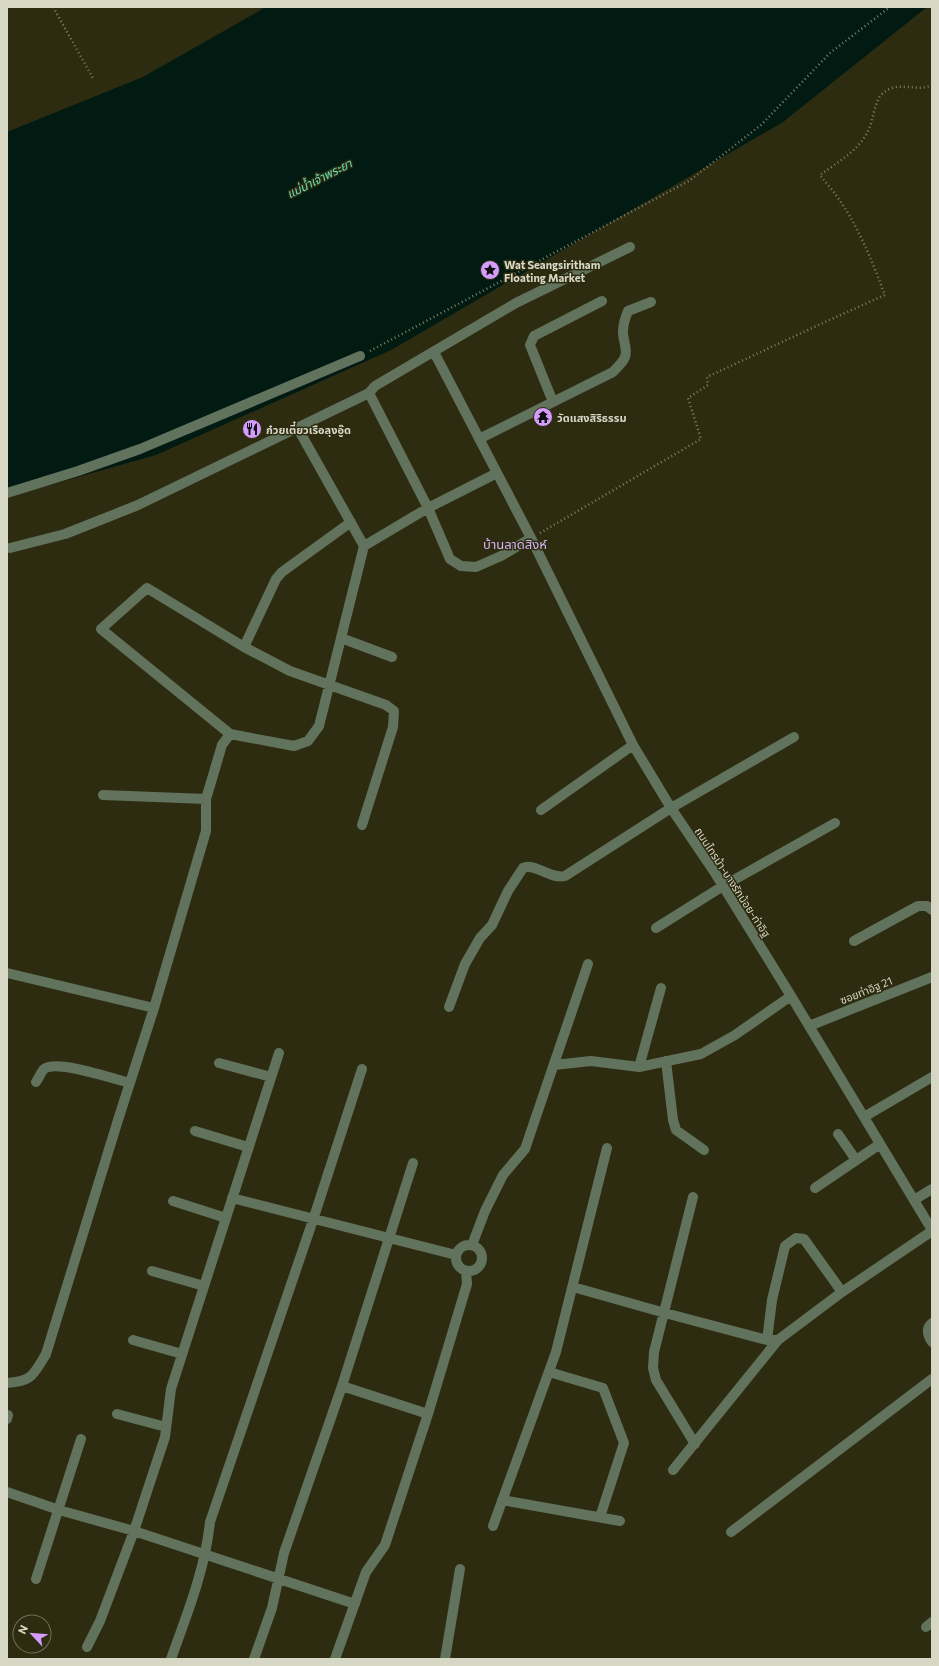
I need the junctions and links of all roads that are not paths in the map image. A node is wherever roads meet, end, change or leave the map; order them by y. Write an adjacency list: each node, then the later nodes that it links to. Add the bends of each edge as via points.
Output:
1 (630, 247): 6 (street, via 516,304 375,386)
2 (602, 301): 7 (street, via 534,336 530,344)
3 (651, 302): 7 (street, via 628,311 622,333 626,352 621,364 612,372)
4 (435, 354): 9 (street, ถนนไทรม้า-บางรักน้อย-ท่าอิฐ)
5 (360, 356): 11 (street, via 140,449)
6 (369, 393): 8 (street); 12 (street)
7 (553, 402): 9 (street)
8 (297, 426): 13 (street); 16 (street, via 138,505 64,534)
9 (479, 439): 10 (street, ถนนไทรม้า-บางรักน้อย-ท่าอิฐ)
10 (497, 473): 12 (street); 14 (street, ถนนไทรม้า-บางรักน้อย-ท่าอิฐ)
11 (7, 494)
12 (428, 508): 14 (street, via 450,558 461,566 476,567); 15 (street)
13 (351, 522): 15 (street); 18 (street, via 279,576)
14 (531, 538): 23 (street, ถนนไทรม้า-บางรักน้อย-ท่าอิฐ)
15 (364, 546): 17 (street)
16 (10, 548)
17 (341, 638): 19 (street); 20 (street)
18 (244, 646): 20 (street, via 290,671); 21 (street, via 147,588 102,629)
19 (392, 658)
20 (329, 685): 21 (street, via 319,726 308,741 294,746); 29 (street, via 386,705 394,711 393,727)
21 (230, 734): 25 (street, via 222,744)
22 (794, 737): 26 (street)
23 (633, 745): 26 (street, ถนนไทรม้า-บางรักน้อย-ท่าอิฐ); 27 (street)
24 (103, 795): 25 (street)
25 (206, 799): 40 (street, via 206,831)
26 (671, 808): 30 (street, ถนนไทรม้า-บางรักน้อย-ท่าอิฐ); 39 (street, via 565,876 555,877 531,866 523,868 492,925 480,938 465,964)
27 (541, 810)
28 (835, 822): 30 (street)
29 (362, 825)
30 (723, 886): 32 (street); 38 (street, ถนนไทรม้า-บางรักน้อย-ท่าอิฐ)
31 (932, 910): 33 (street, via 927,906 918,906)
32 (656, 928)
33 (854, 941)
34 (588, 964): 45 (street)
35 (7, 973): 40 (street)
36 (932, 977): 41 (street, ซอยท่าอิฐ 21)
37 (661, 988): 46 (street)
38 (791, 996): 41 (street, ถนนไทรม้า-บางรักน้อย-ท่าอิฐ); 43 (street, via 735,1035 701,1054)
39 (449, 1007)
40 (154, 1008): 51 (street)
41 (809, 1026): 52 (street, ถนนไทรม้า-บางรักน้อย-ท่าอิฐ)
42 (279, 1054): 48 (street)
43 (666, 1061): 46 (street); 58 (street, via 676,1130)
44 (219, 1063): 48 (street)
45 (554, 1065): 46 (street, via 591,1061); 71 (street, via 524,1149 503,1175 484,1211)
46 (639, 1067)
47 (362, 1069): 68 (street)
48 (271, 1077): 56 (street)
49 (932, 1077): 52 (street)
50 (36, 1082): 51 (street, via 45,1068 54,1065)
51 (130, 1083): 87 (street, via 46,1354 32,1375 23,1382)
52 (864, 1116): 55 (street, ถนนไทรม้า-บางรักน้อย-ท่าอิฐ)
53 (196, 1131): 56 (street)
54 (838, 1134): 59 (street)
55 (880, 1144): 59 (street); 65 (street, ถนนไทรม้า-บางรักน้อย-ท่าอิฐ)
56 (248, 1147): 64 (street)
57 (607, 1148): 76 (street)
58 (704, 1150)
59 (856, 1160): 61 (street)
60 (413, 1163): 70 (street)
61 (815, 1188)
62 (932, 1189): 65 (street)
63 (693, 1197): 78 (street)
64 (232, 1198): 67 (street); 68 (street)
65 (914, 1200): 69 (street, ถนนไทรม้า-บางรักน้อย-ท่าอิฐ)
66 (173, 1201): 67 (street)
67 (226, 1218): 75 (street)
68 (314, 1220): 70 (street); 103 (street, via 210,1522)
69 (932, 1230): 77 (street)
70 (389, 1239): 72 (street); 88 (street)
71 (472, 1245): 72 (street, via 460,1248); 74 (street, via 481,1252 482,1260 476,1270)
72 (456, 1255): 74 (street, via 458,1265)
73 (152, 1271): 75 (street)
74 (466, 1271): 90 (street, via 466,1284)
75 (204, 1286): 84 (street)
76 (573, 1287): 78 (street); 85 (street)
77 (842, 1292): 81 (street, via 804,1239 796,1238 785,1246 772,1300); 82 (street)
78 (665, 1313): 81 (street); 93 (street, via 654,1352 653,1368 656,1380)
79 (932, 1324): 83 (street, via 927,1336)
80 (133, 1340): 84 (street)
81 (767, 1340): 82 (street)
82 (778, 1340): 93 (street)
83 (932, 1342)
84 (182, 1354): 91 (street, via 171,1389)
85 (549, 1372): 96 (street); 98 (street, via 603,1388 624,1443)
86 (932, 1379): 102 (street)
87 (7, 1383)
88 (342, 1386): 90 (street); 106 (street)
89 (117, 1414): 91 (street)
90 (428, 1414): 107 (street, via 385,1545 366,1572)
91 (166, 1427): 101 (street)
92 (81, 1439): 97 (street)
93 (695, 1444): 94 (street)
94 (673, 1470)
95 (7, 1492): 97 (street)
96 (502, 1500): 98 (street); 100 (street)
97 (59, 1510): 101 (street); 105 (street)
98 (600, 1517): 99 (street)
99 (620, 1521)
100 (493, 1526)
101 (134, 1531): 103 (street); 108 (street, via 100,1621)
102 (731, 1532)
103 (205, 1556): 106 (street); 109 (street)
104 (460, 1569): 112 (street)
105 (36, 1579)
106 (277, 1579): 107 (street); 110 (street, via 272,1608)
107 (355, 1604): 111 (street)
108 (87, 1647)
109 (171, 1659)
110 (254, 1659)
111 (335, 1659)
112 (445, 1659)

